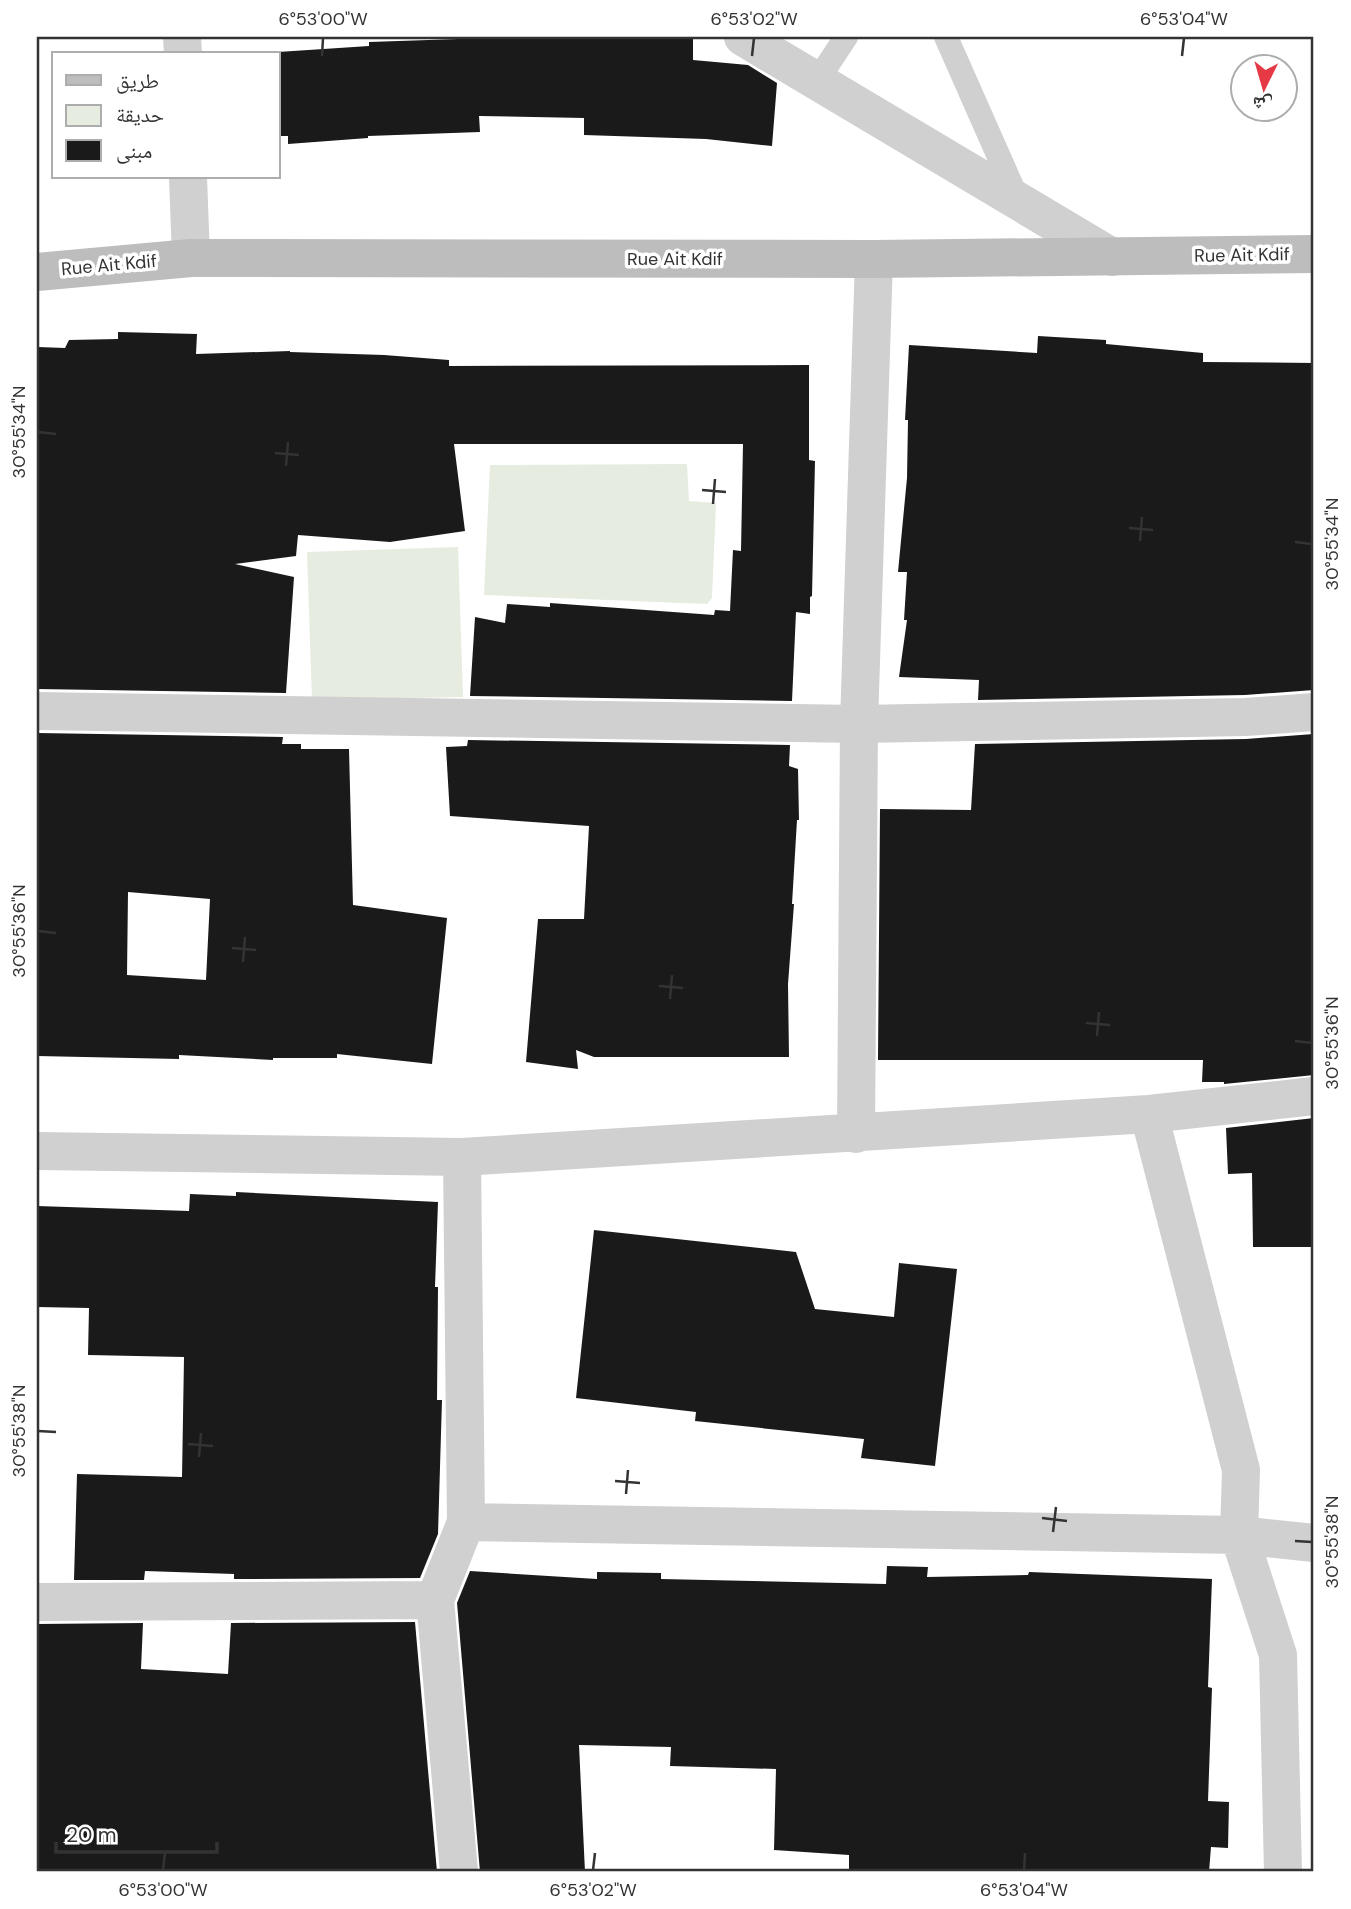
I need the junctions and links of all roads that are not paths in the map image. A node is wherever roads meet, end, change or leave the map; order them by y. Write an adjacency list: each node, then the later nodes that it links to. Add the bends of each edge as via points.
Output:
1 (743, 37): 4 (street)
2 (846, 37): 4 (lane)
3 (946, 37): 6 (lane)
4 (817, 81): 6 (street)
5 (188, 178): 9 (street)
6 (1018, 201): 8 (street)
7 (1314, 254): 8 (street, Rue Ait Kdif)
8 (1112, 257): 10 (street, Rue Ait Kdif)
9 (191, 258): 10 (street, Rue Ait Kdif); 11 (street, Rue Ait Kdif)
10 (874, 259): 14 (street)
11 (37, 272)
12 (37, 712): 14 (street)
13 (1314, 712): 14 (street)
14 (859, 724): 17 (street)
15 (1314, 1096): 16 (street)
16 (1149, 1114): 17 (street); 21 (street, via 1241,1470)
17 (856, 1133): 19 (street)
18 (37, 1151): 19 (street)
19 (461, 1157): 20 (street)
20 (466, 1522): 21 (street); 23 (street)
21 (1239, 1535): 22 (street); 26 (street, via 1278,1655)
22 (1314, 1543)
23 (435, 1600): 24 (street); 25 (street)
24 (37, 1602)
25 (459, 1872)
26 (1283, 1872)

